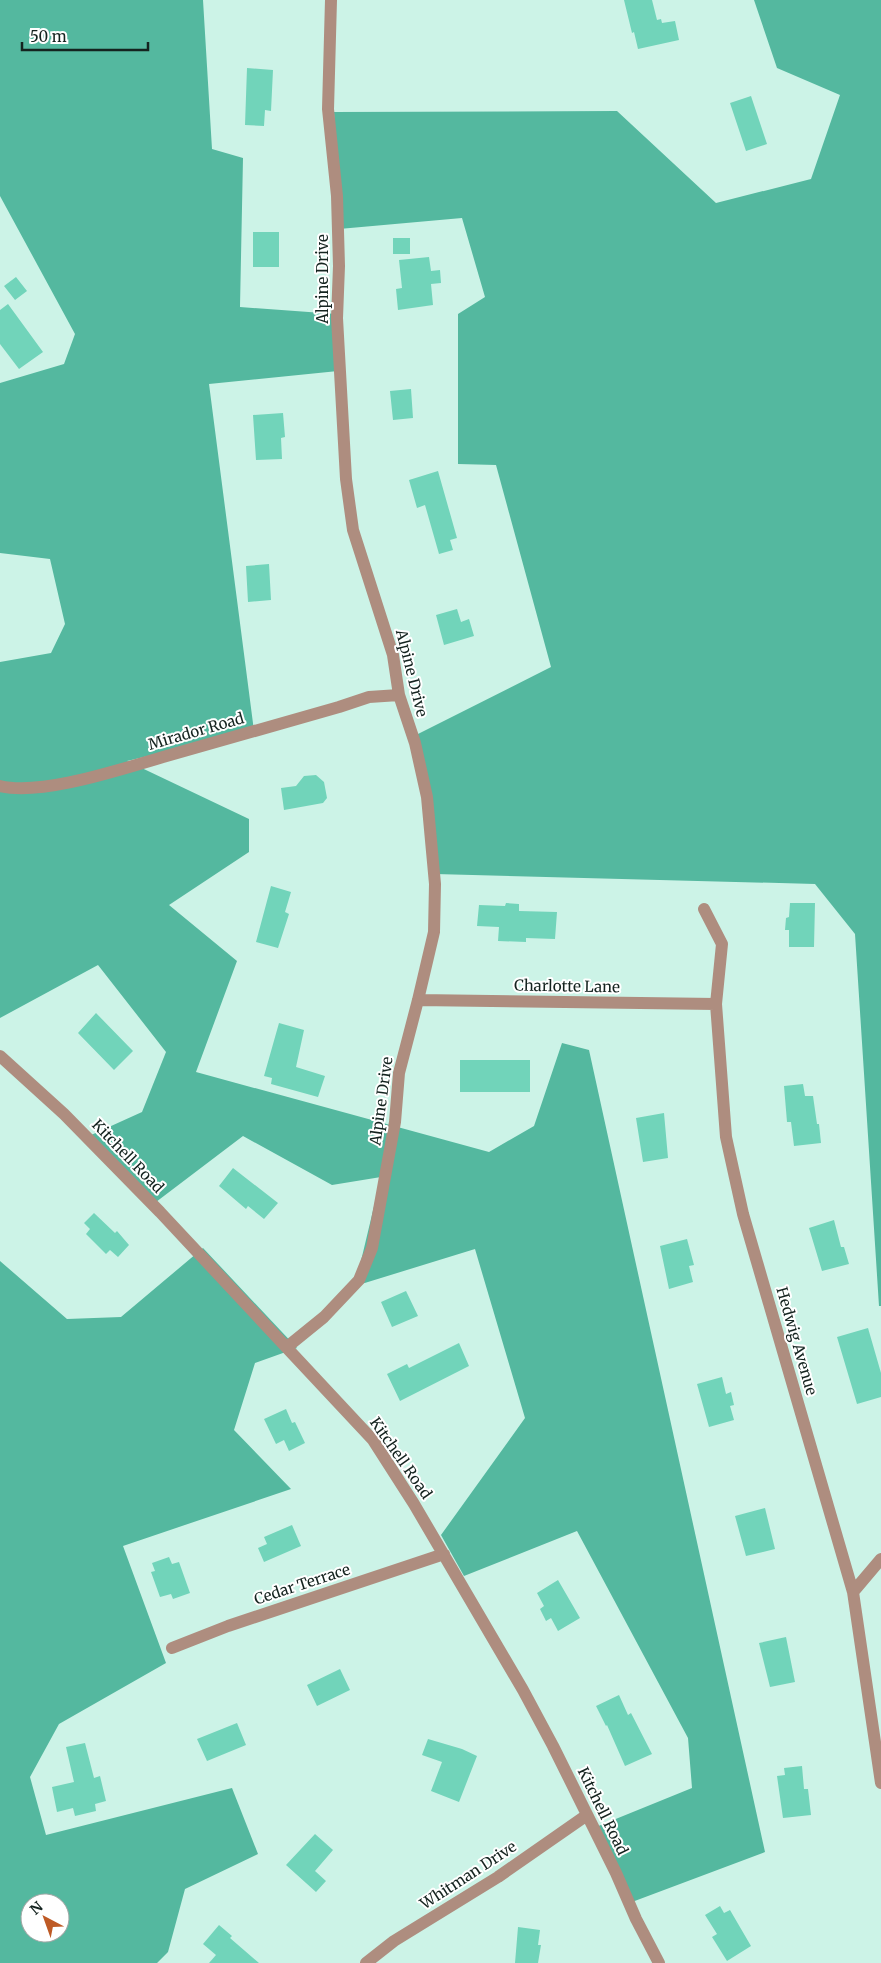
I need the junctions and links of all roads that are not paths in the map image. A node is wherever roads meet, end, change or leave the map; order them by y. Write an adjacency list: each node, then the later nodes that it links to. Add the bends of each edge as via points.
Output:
1 (331, 0): 2 (street, Alpine Drive, via 328,109 337,196 337,318 346,479 353,530 393,655)
2 (399, 695): 3 (street, Mirador Road, via 369,697 56,785 31,789); 5 (street, Alpine Drive, via 427,797 435,884 434,932)
3 (0, 786)
4 (704, 909): 6 (street, Hedwig Avenue, via 722,944)
5 (418, 1000): 6 (street, Charlotte Lane); 8 (street, Alpine Drive, via 399,1073 395,1122 372,1248 359,1280 324,1317)
6 (716, 1004): 11 (street, Hedwig Avenue, via 726,1137 743,1214)
7 (0, 1056): 8 (street, Kitchell Road, via 64,1114)
8 (287, 1347): 9 (street, Kitchell Road, via 373,1440)
9 (444, 1554): 12 (street, Cedar Terrace, via 228,1626); 14 (street, Kitchell Road, via 523,1690)
10 (881, 1559): 11 (street)
11 (852, 1592): 13 (street, Hedwig Avenue)
12 (172, 1648)
13 (881, 1783)
14 (587, 1815): 15 (street, Whitman Drive, via 498,1877 394,1941); 16 (street, Kitchell Road)
15 (366, 1963)
16 (659, 1963)

